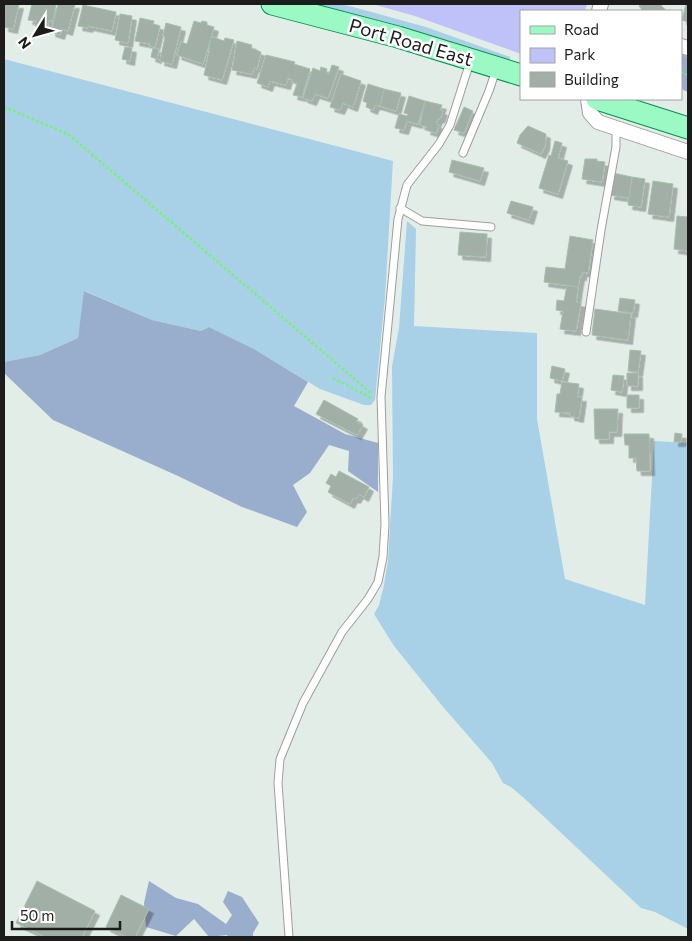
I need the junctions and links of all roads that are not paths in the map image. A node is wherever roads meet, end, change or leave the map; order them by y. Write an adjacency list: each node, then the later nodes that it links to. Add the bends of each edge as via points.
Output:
1 (272, 4): 2 (main road, Port Road East)
2 (471, 59): 3 (main road, Port Road East); 11 (lane, via 450,125 440,144 407,185)
3 (496, 68): 4 (main road, Port Road East); 10 (lane, via 490,91)
4 (520, 75)
5 (588, 100): 8 (street, via 590,113 598,122)
6 (600, 100): 7 (main road)
7 (688, 128)
8 (616, 129): 9 (street); 13 (lane, via 616,147)
9 (688, 152)
10 (463, 153)
11 (400, 208): 12 (lane, via 422,221); 14 (lane, via 381,399 383,557 378,582 342,632 303,703 280,759 278,783)
12 (491, 227)
13 (586, 332)
14 (288, 937)

